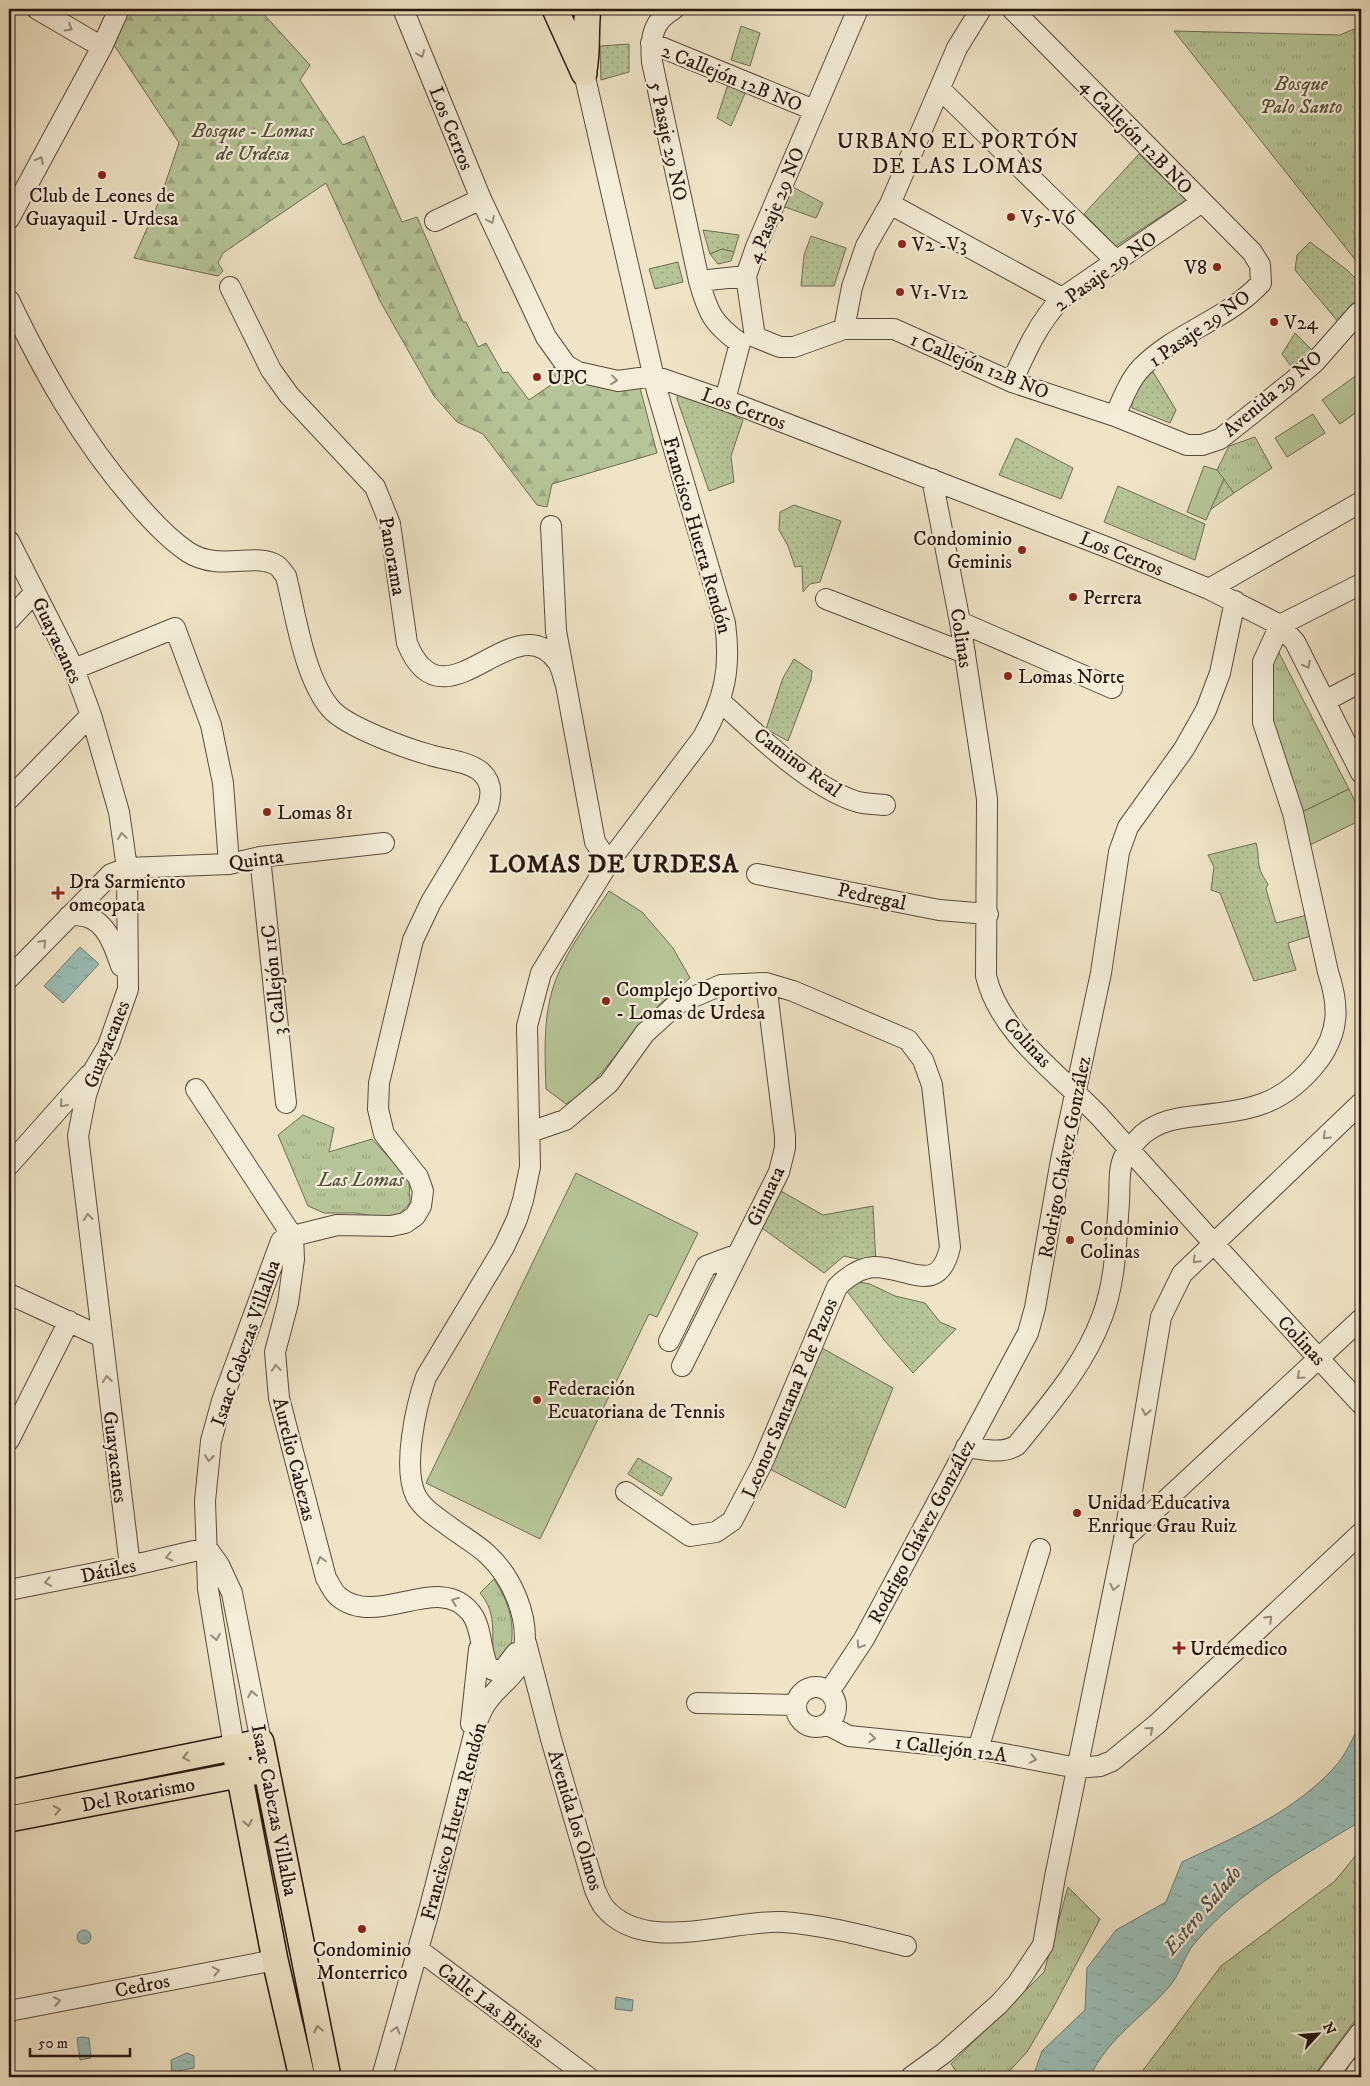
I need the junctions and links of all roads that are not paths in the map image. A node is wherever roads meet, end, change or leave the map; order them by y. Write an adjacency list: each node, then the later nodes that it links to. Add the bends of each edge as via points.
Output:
1 (38, 9): 12 (street, one-way to 12)
2 (119, 9): 12 (street)
3 (403, 9): 16 (street, Los Cerros, one-way to 16)
4 (556, 9): 13 (main road)
5 (569, 9): 13 (main road)
6 (588, 9): 13 (main road)
7 (674, 9): 11 (street, 5 Pasaje 29 NO, via 659,20)
8 (858, 9): 15 (street, 4 Pasaje 29 NO)
9 (981, 9): 14 (street, via 957,48)
10 (1012, 9): 17 (street, 4 Callejón 12B NO)
11 (650, 43): 15 (street, 2 Callejón 12B NO); 24 (street, 5 Pasaje 29 NO)
12 (102, 47): 19 (street, one-way to 12)
13 (584, 73): 31 (street, Francisco Huerta Rendón)
14 (941, 90): 18 (street); 21 (street)
15 (814, 110): 23 (street, 4 Pasaje 29 NO)
16 (481, 199): 20 (street); 31 (street, Los Cerros, one-way to 31, via 546,336 566,365 578,372 618,381)
17 (1202, 202): 21 (street, 2 Pasaje 29 NO); 22 (street, 4 Callejón 12B NO, via 1252,252)
18 (890, 204): 26 (street); 29 (street, via 866,246 852,287)
19 (9, 219)
20 (435, 222)
21 (1115, 260): 26 (street, 2 Pasaje 29 NO)
22 (1260, 265): 34 (street, 1 Pasaje 29 NO, via 1261,283 1249,296 1163,349 1140,369)
23 (746, 276): 24 (street); 30 (street, 4 Pasaje 29 NO)
24 (699, 282): 30 (street, 5 Pasaje 29 NO, via 715,322)
25 (230, 287): 50 (street, Panorama, via 271,370 284,389 375,487 390,524 408,643 422,669 431,675 447,676 468,671 516,645 532,644 546,650 558,661)
26 (1062, 298): 32 (street, 2 Pasaje 29 NO, via 1046,314)
27 (9, 300): 80 (street, via 41,366 90,444 150,519 189,553 218,563 265,561 277,565 286,576 312,679 332,711 356,726 476,769 488,780 491,789 488,807 431,902 413,940 379,1083 378,1109 384,1134 418,1177 423,1191 421,1206 415,1216 404,1223 391,1226 337,1225)
28 (1358, 313): 35 (street, Avenida 29 NO, via 1315,362 1220,439)
29 (844, 329): 30 (street, 1 Callejón 12B NO, via 794,347); 32 (street, 1 Callejón 12B NO, via 894,329)
30 (748, 340): 33 (street, 4 Pasaje 29 NO)
31 (654, 376): 33 (street, Los Cerros); 53 (street, Francisco Huerta Rendón, via 725,623 727,681)
32 (1012, 382): 34 (street, 1 Callejón 12B NO)
33 (725, 400): 36 (street, Los Cerros)
34 (1115, 416): 35 (street, 1 Callejón 12B NO, via 1187,444)
35 (1202, 445)
36 (932, 479): 41 (street, Los Cerros); 46 (street, Colinas)
37 (1361, 502): 41 (street)
38 (551, 526): 50 (street, Panorama, via 556,631)
39 (9, 541): 42 (street, Guayacanes)
40 (1361, 584): 47 (street)
41 (1209, 589): 44 (street, Los Cerros)
42 (36, 592): 45 (street); 49 (street, Guayacanes)
43 (826, 599): 48 (street)
44 (1235, 601): 47 (street, Los Cerros); 72 (street, Rodrigo Chávez González, via 1220,672 1206,710 1184,750 1123,839)
45 (9, 620)
46 (960, 622): 48 (street, Colinas); 52 (street)
47 (1280, 625): 54 (street, one-way to 54, via 1295,642); 78 (street, via 1263,662 1263,722 1293,813 1336,996 1331,1037 1309,1072 1284,1095 1259,1106 1169,1120 1143,1134)
48 (965, 653): 65 (street, Colinas, via 987,799)
49 (74, 669): 55 (street, Guayacanes); 62 (street, via 175,628 211,726 223,783)
50 (565, 682): 61 (street, Panorama, via 595,842)
51 (1361, 682): 54 (street)
52 (1112, 688)
53 (720, 701): 58 (street, Camino Real, via 781,755 826,786 859,802); 61 (street, Francisco Huerta Rendón, via 703,737)
54 (1325, 701): 56 (street)
55 (91, 715): 57 (street); 63 (street, Guayacanes, one-way to 55, via 119,812)
56 (1361, 774)
57 (9, 799)
58 (885, 805)
59 (384, 843): 60 (street, Quinta)
60 (260, 857): 62 (street, Quinta); 73 (street, 3 Callejón 11C)
61 (609, 862): 75 (street, Francisco Huerta Rendón, via 541,973 532,1000 527,1026)
62 (229, 864): 63 (street, Quinta)
63 (126, 868): 66 (street, via 111,874); 69 (street, Guayacanes)
64 (757, 874): 65 (street, Pedregal, via 939,910)
65 (988, 914): 72 (street, Colinas, via 986,976 989,990 1013,1032)
66 (69, 916): 67 (street, one-way to 66); 69 (street, via 86,916 104,928 114,941)
67 (9, 978)
68 (766, 983): 75 (street, Leonor Santana P de Pazos, via 721,985 677,1004 645,1033 609,1083 565,1120); 82 (street, Ginnata, via 785,1148 779,1172); 93 (street, Leonor Santana P de Pazos, via 793,991 908,1040 923,1060 932,1085 950,1247 946,1263 936,1274 928,1277 875,1267 849,1276 837,1287 762,1464 738,1514 726,1527 709,1535 690,1536)
69 (128, 989): 70 (street, Guayacanes, via 108,1046)
70 (95, 1068): 76 (street, one-way to 76); 77 (street, Guayacanes)
71 (196, 1089): 80 (street)
72 (1077, 1092): 78 (street, Colinas); 92 (street, Rodrigo Chávez González, via 1061,1160 1032,1322)
73 (286, 1103)
74 (1361, 1103): 81 (street, one-way to 81)
75 (530, 1132): 100 (street, Francisco Huerta Rendón, via 530,1167 517,1219 504,1247 426,1377 418,1399 411,1443 416,1495 422,1504 486,1553 506,1578 522,1616)
76 (36, 1135): 77 (street, via 59,1129 70,1130); 79 (street)
77 (78, 1136): 86 (street, Guayacanes, one-way to 77)
78 (1129, 1150): 81 (street, Colinas); 92 (street, via 1121,1171 1111,1286 1086,1353 1061,1390 1016,1445 998,1451)
79 (9, 1165)
80 (293, 1237): 96 (street, Isaac Cabezas Villalba, one-way to 96, via 281,1241 211,1441 205,1501); 101 (street, Aurelio Cabezas, one-way to 80, via 474,1618 463,1604 453,1599 428,1598 368,1609 337,1596 326,1578 279,1398 275,1352 289,1294 294,1259)
81 (1213, 1243): 88 (street, Colinas); 95 (street, one-way to 95, via 1182,1274 1162,1317)
82 (738, 1254): 87 (street, via 706,1266); 89 (street, Ginnata)
83 (9, 1294): 85 (street)
84 (1361, 1319): 88 (street)
85 (69, 1321): 86 (street); 91 (street)
86 (102, 1337): 98 (street, Guayacanes, one-way to 86)
87 (669, 1341)
88 (1319, 1359): 90 (street, Colinas); 95 (street, one-way to 95)
89 (682, 1366)
90 (1361, 1404)
91 (9, 1440)
92 (966, 1447): 102 (street, Rodrigo Chávez González, one-way to 102, via 864,1639)
93 (626, 1492)
94 (1361, 1533): 112 (street, 1 Callejón 12A, one-way to 94, via 1095,1767 1112,1760 1157,1724)
95 (1124, 1539): 112 (street, one-way to 112)
96 (207, 1548): 98 (street, Dátiles, one-way to 98); 108 (street, Isaac Cabezas Villalba, one-way to 96, via 232,1592); 109 (street, Isaac Cabezas Villalba, one-way to 109, via 208,1589)
97 (1040, 1549): 110 (street)
98 (130, 1566): 99 (street, Dátiles, one-way to 99)
99 (9, 1590)
100 (524, 1634): 101 (street, Aurelio Cabezas, via 517,1652 503,1670 488,1667); 103 (street, Francisco Huerta Rendón, via 524,1651 517,1670); 104 (street, Avenida los Olmos)
101 (479, 1639): 111 (street, via 480,1656)
102 (830, 1692): 106 (street, via 818,1686 806,1689); 107 (street, via 836,1713)
103 (487, 1702): 104 (street, via 500,1692 518,1689); 111 (street, Francisco Huerta Rendón, via 478,1719)
104 (542, 1703): 117 (street, Avenida los Olmos, via 595,1890 604,1907 615,1916 630,1926 670,1933 780,1922 817,1924)
105 (696, 1703): 106 (street)
106 (796, 1704): 107 (street, via 799,1719 805,1724 819,1727)
107 (826, 1724): 110 (street, 1 Callejón 12A, one-way to 110, via 849,1736)
108 (261, 1742): 109 (main road, Del Rotarismo); 113 (main road, Isaac Cabezas Villalba)
109 (234, 1748): 114 (main road, Isaac Cabezas Villalba); 115 (main road, Del Rotarismo, one-way to 115)
110 (978, 1749): 112 (street, 1 Callejón 12A, one-way to 112)
111 (466, 1765): 118 (street, Francisco Huerta Rendón)
112 (1077, 1768): 127 (street, via 1043,1945 999,2004 944,2053)
113 (267, 1770): 114 (main road, Del Rotarismo); 124 (main road, Isaac Cabezas Villalba, one-way to 113)
114 (239, 1775): 116 (main road, Del Rotarismo, one-way to 114); 119 (main road, Isaac Cabezas Villalba, one-way to 119)
115 (9, 1793)
116 (9, 1819)
117 (906, 1946)
118 (419, 1950): 125 (street, Francisco Huerta Rendón, one-way to 118); 126 (street, Calle Las Brisas)
119 (275, 1960): 120 (street, Cedros, one-way to 119); 123 (main road, Isaac Cabezas Villalba)
120 (9, 2010)
121 (1361, 2032): 128 (street)
122 (1361, 2067): 129 (street)
123 (302, 2077)
124 (328, 2077)
125 (382, 2077)
126 (588, 2077)
127 (910, 2077)
128 (1327, 2077)
129 (1354, 2077)

